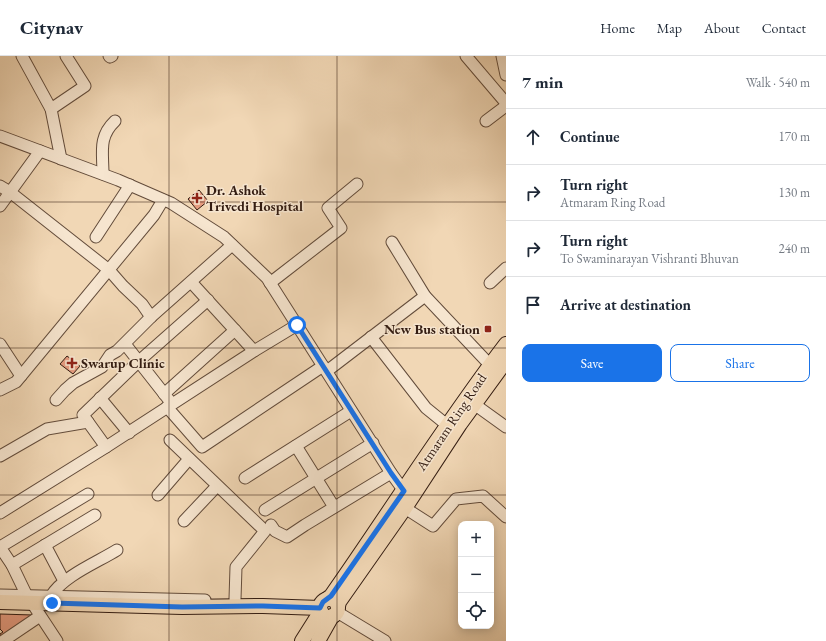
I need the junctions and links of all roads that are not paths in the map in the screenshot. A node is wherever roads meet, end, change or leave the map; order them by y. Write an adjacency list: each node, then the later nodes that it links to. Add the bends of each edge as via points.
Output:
1 (22, 56): 9 (street)
2 (66, 56): 9 (street, via 85,86)
3 (109, 56): 4 (street)
4 (112, 56)
5 (466, 56): 8 (street)
6 (502, 56): 7 (street)
7 (506, 75)
8 (506, 104): 11 (street)
9 (51, 109): 14 (street)
10 (115, 121): 15 (street, via 107,128 103,137)
11 (486, 121)
12 (2, 139): 13 (street)
13 (40, 151): 14 (street); 19 (street)
14 (62, 159): 15 (street)
15 (103, 174): 17 (street)
16 (357, 184): 28 (street, via 328,208 341,228)
17 (130, 185): 20 (street); 22 (street)
18 (0, 186): 19 (street)
19 (10, 192): 21 (street); 26 (street)
20 (163, 200): 24 (street, via 224,237); 26 (street, via 154,215)
21 (0, 206)
22 (96, 237)
23 (392, 242): 30 (street)
24 (232, 245): 27 (street); 28 (street)
25 (506, 268): 29 (street)
26 (109, 270): 32 (street, via 142,304); 44 (street)
27 (191, 282): 31 (street); 32 (street)
28 (270, 283): 33 (street)
29 (490, 283)
30 (425, 296): 35 (street); 42 (street)
31 (208, 300): 34 (street); 40 (street)
32 (151, 318): 37 (street)
33 (297, 325): 39 (street); 43 (street)
34 (235, 330): 39 (street); 46 (street)
35 (371, 338): 43 (street); 53 (street, via 426,408)
36 (0, 344): 44 (street)
37 (124, 344): 40 (street); 48 (street, via 110,355 102,367 73,383)
38 (506, 344): 42 (main road, Atmaram Ring Road)
39 (254, 351): 50 (street)
40 (138, 361): 46 (street); 47 (street)
41 (506, 361): 49 (main road, Atmaram Ring Road)
42 (490, 365): 53 (main road, Atmaram Ring Road)
43 (325, 369): 50 (street, via 202,447); 51 (street)
44 (20, 376): 45 (street, via 16,382)
45 (0, 390)
46 (164, 394): 50 (street)
47 (100, 398): 52 (street, via 83,415); 55 (street)
48 (56, 400)
49 (474, 404): 54 (street); 70 (main road, Atmaram Ring Road)
50 (170, 406): 55 (street)
51 (351, 411): 57 (street); 58 (street)
52 (88, 422): 59 (street); 60 (street, via 47,429)
53 (447, 425): 66 (main road, Atmaram Ring Road)
54 (506, 427)
55 (129, 433): 59 (street)
56 (170, 440): 61 (street)
57 (373, 443): 62 (street); 64 (street)
58 (296, 446): 63 (street); 64 (street)
59 (106, 447): 72 (street)
60 (0, 456)
61 (189, 459): 65 (street); 68 (street)
62 (391, 473): 66 (street); 69 (street)
63 (245, 478)
64 (316, 479): 69 (street); 71 (street)
65 (217, 486): 75 (street); 83 (street, via 264,531 236,567)
66 (404, 491): 86 (main road, Atmaram Ring Road, via 331,596)
67 (88, 494): 79 (street, via 0,547)
68 (158, 495)
69 (334, 507): 76 (street, via 287,537)
70 (405, 508): 74 (street, via 433,526 456,500 483,496); 86 (main road, Atmaram Ring Road, via 339,602)
71 (265, 510)
72 (0, 513)
73 (95, 514): 77 (street)
74 (506, 517)
75 (184, 521)
76 (271, 525)
77 (45, 546): 79 (street); 80 (street)
78 (118, 550): 80 (street)
79 (12, 565): 84 (street)
80 (64, 581): 82 (street)
81 (0, 595): 84 (street)
82 (52, 596): 83 (street); 84 (street)
83 (235, 599): 86 (street)
84 (29, 600): 85 (main road); 86 (main road, via 182,607); 87 (street)
85 (0, 602)
86 (328, 608): 90 (main road, Atmaram Ring Road); 91 (main road, Atmaram Ring Road); 92 (street)
87 (40, 616): 88 (street); 89 (street)
88 (54, 640)
89 (3, 641)
90 (302, 641)
91 (318, 641)
92 (385, 641)

